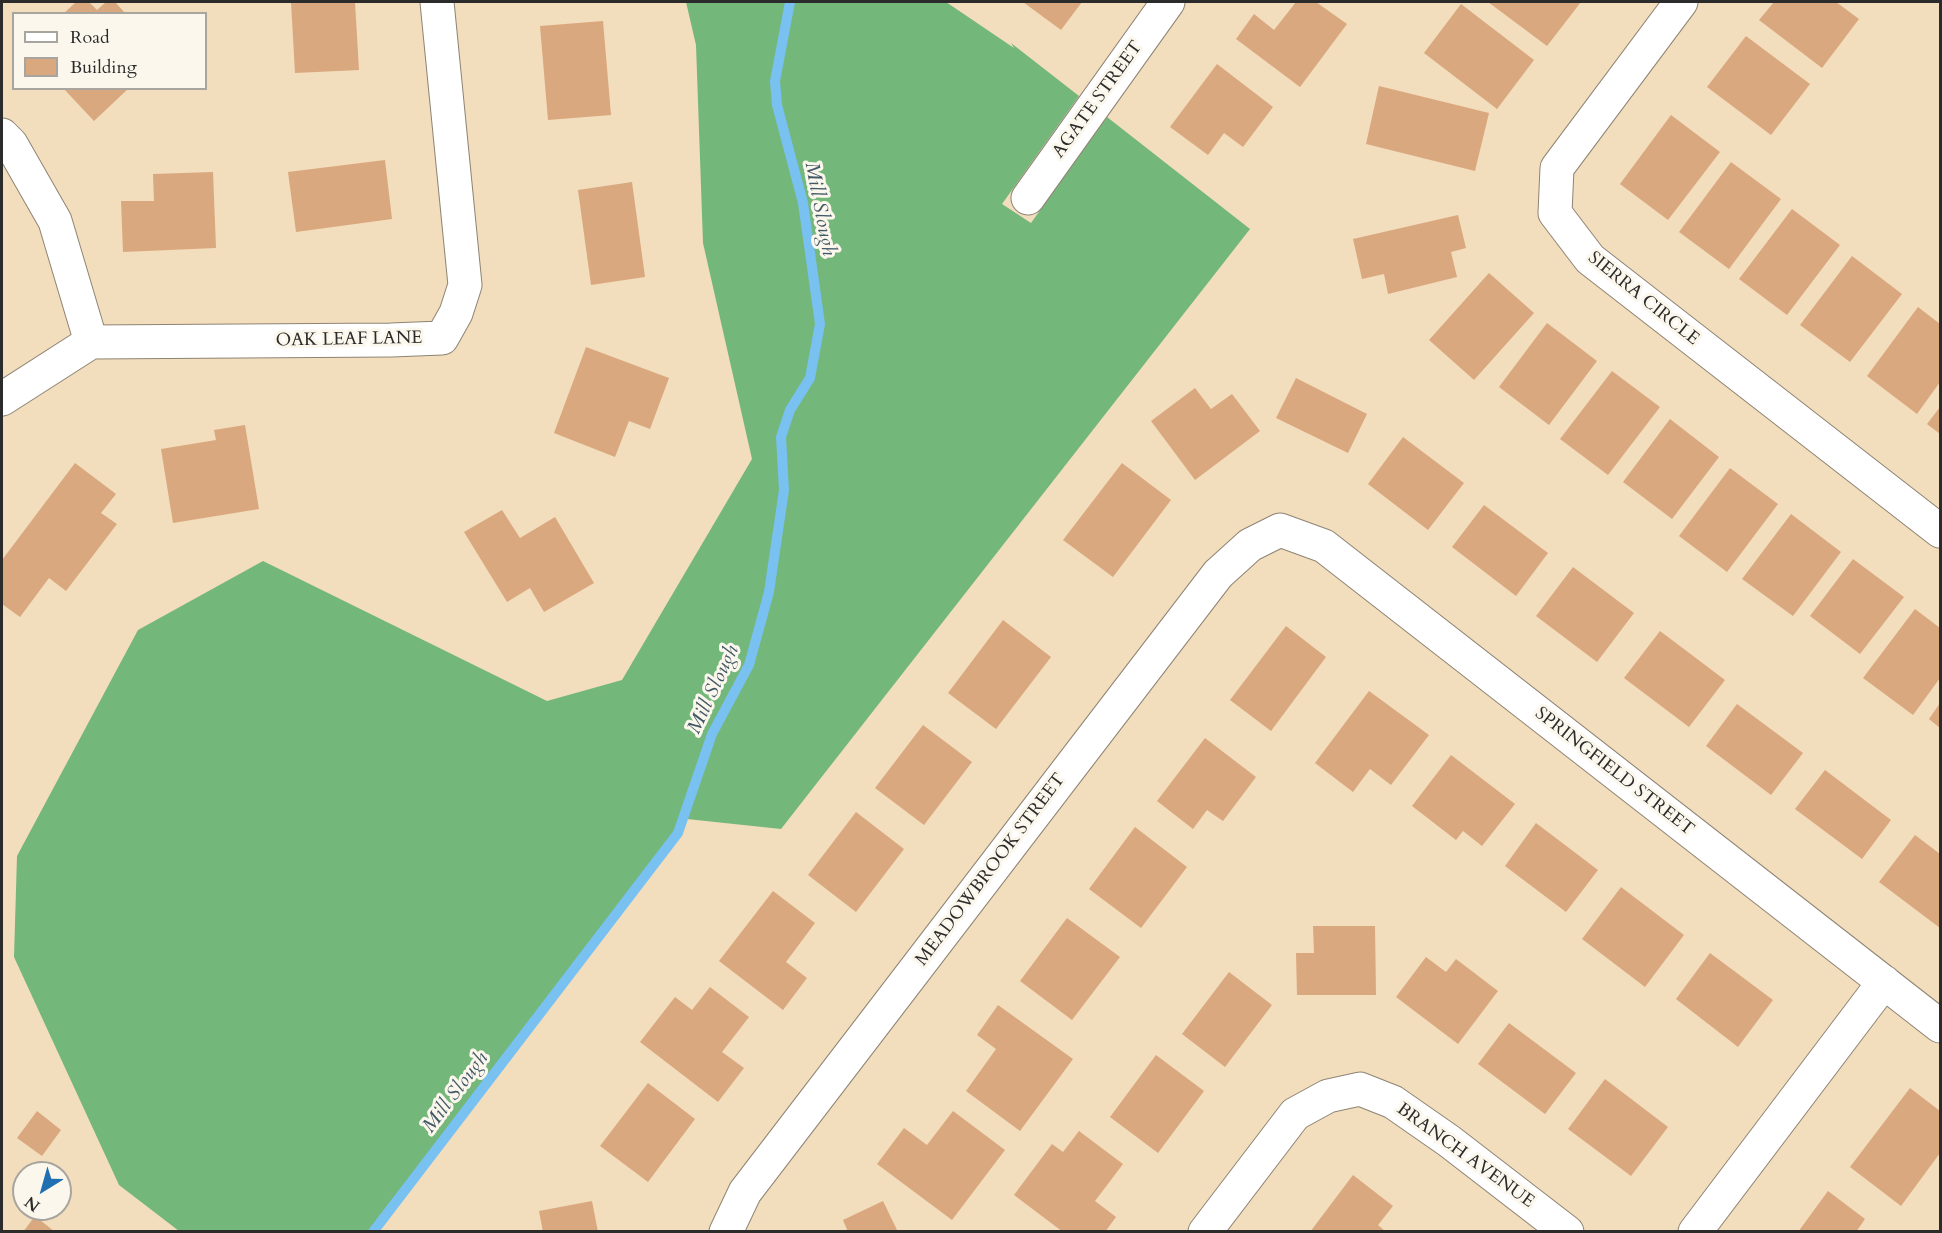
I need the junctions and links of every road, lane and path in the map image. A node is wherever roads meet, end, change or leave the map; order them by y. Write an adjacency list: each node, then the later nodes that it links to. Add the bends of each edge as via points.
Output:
1 (437, 2): 6 (street, OAK LEAF LANE, via 465,285 442,338)
2 (1168, 2): 5 (street, AGATE STREET)
3 (1681, 2): 9 (street, SIERRA CIRCLE, via 1557,168 1555,213 1590,259)
4 (2, 135): 6 (street, via 55,221)
5 (1028, 198)
6 (91, 342): 7 (street)
7 (2, 399)
8 (1280, 530): 10 (street, SPRINGFIELD STREET, via 1324,546); 12 (street, MEADOWBROOK STREET, via 1250,545 1218,574 745,1192)
9 (1941, 531)
10 (1884, 982): 11 (street, SPRINGFIELD STREET); 15 (street)
11 (1941, 1026)
12 (726, 1232)
13 (1205, 1232): 14 (street, BRANCH AVENUE, via 1295,1114 1328,1096 1360,1089 1393,1102)
14 (1567, 1232)
15 (1695, 1232)

